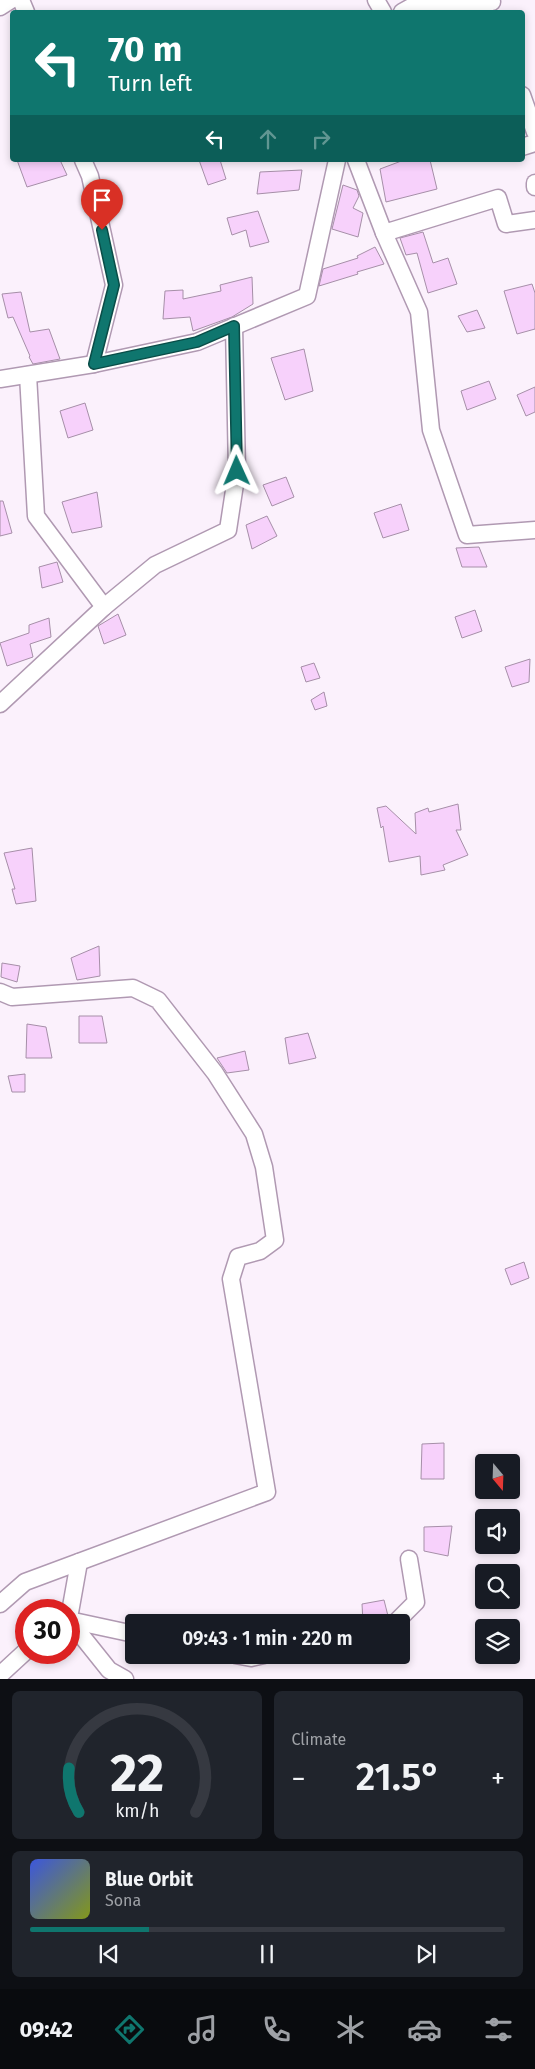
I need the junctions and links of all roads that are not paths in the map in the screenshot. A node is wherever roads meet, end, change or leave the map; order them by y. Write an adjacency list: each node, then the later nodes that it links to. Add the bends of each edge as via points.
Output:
1 (11, 0): 3 (street)
2 (492, 2): 4 (street)
3 (0, 8)
4 (406, 10)
5 (525, 104): 6 (street)
6 (535, 132)
7 (85, 162): 13 (street, via 114,285)
8 (337, 162): 12 (street, via 307,296)
9 (357, 162): 11 (street)
10 (535, 220): 11 (street, via 506,224 498,198)
11 (384, 233): 16 (street, via 419,312 431,430 467,535)
12 (234, 326): 13 (street, via 197,342); 17 (street, via 237,471 228,530 155,566)
13 (94, 364): 14 (street)
14 (28, 375): 15 (street); 17 (street, via 36,516)
15 (0, 379)
16 (535, 530)
17 (104, 607): 18 (street)
18 (0, 704)
19 (0, 992): 21 (street, via 12,997 132,988 158,1000 215,1074 254,1134 264,1167 275,1240 260,1251 238,1258 232,1279 267,1492)
20 (409, 1559): 24 (street, via 416,1602)
21 (79, 1562): 22 (street); 23 (street, via 25,1582)
22 (73, 1599)
23 (0, 1604)
24 (404, 1614)
25 (80, 1622): 26 (street)
26 (125, 1632)
27 (80, 1633): 30 (street, via 109,1670)
28 (15, 1661): 29 (street)
29 (0, 1675)
30 (125, 1679)

